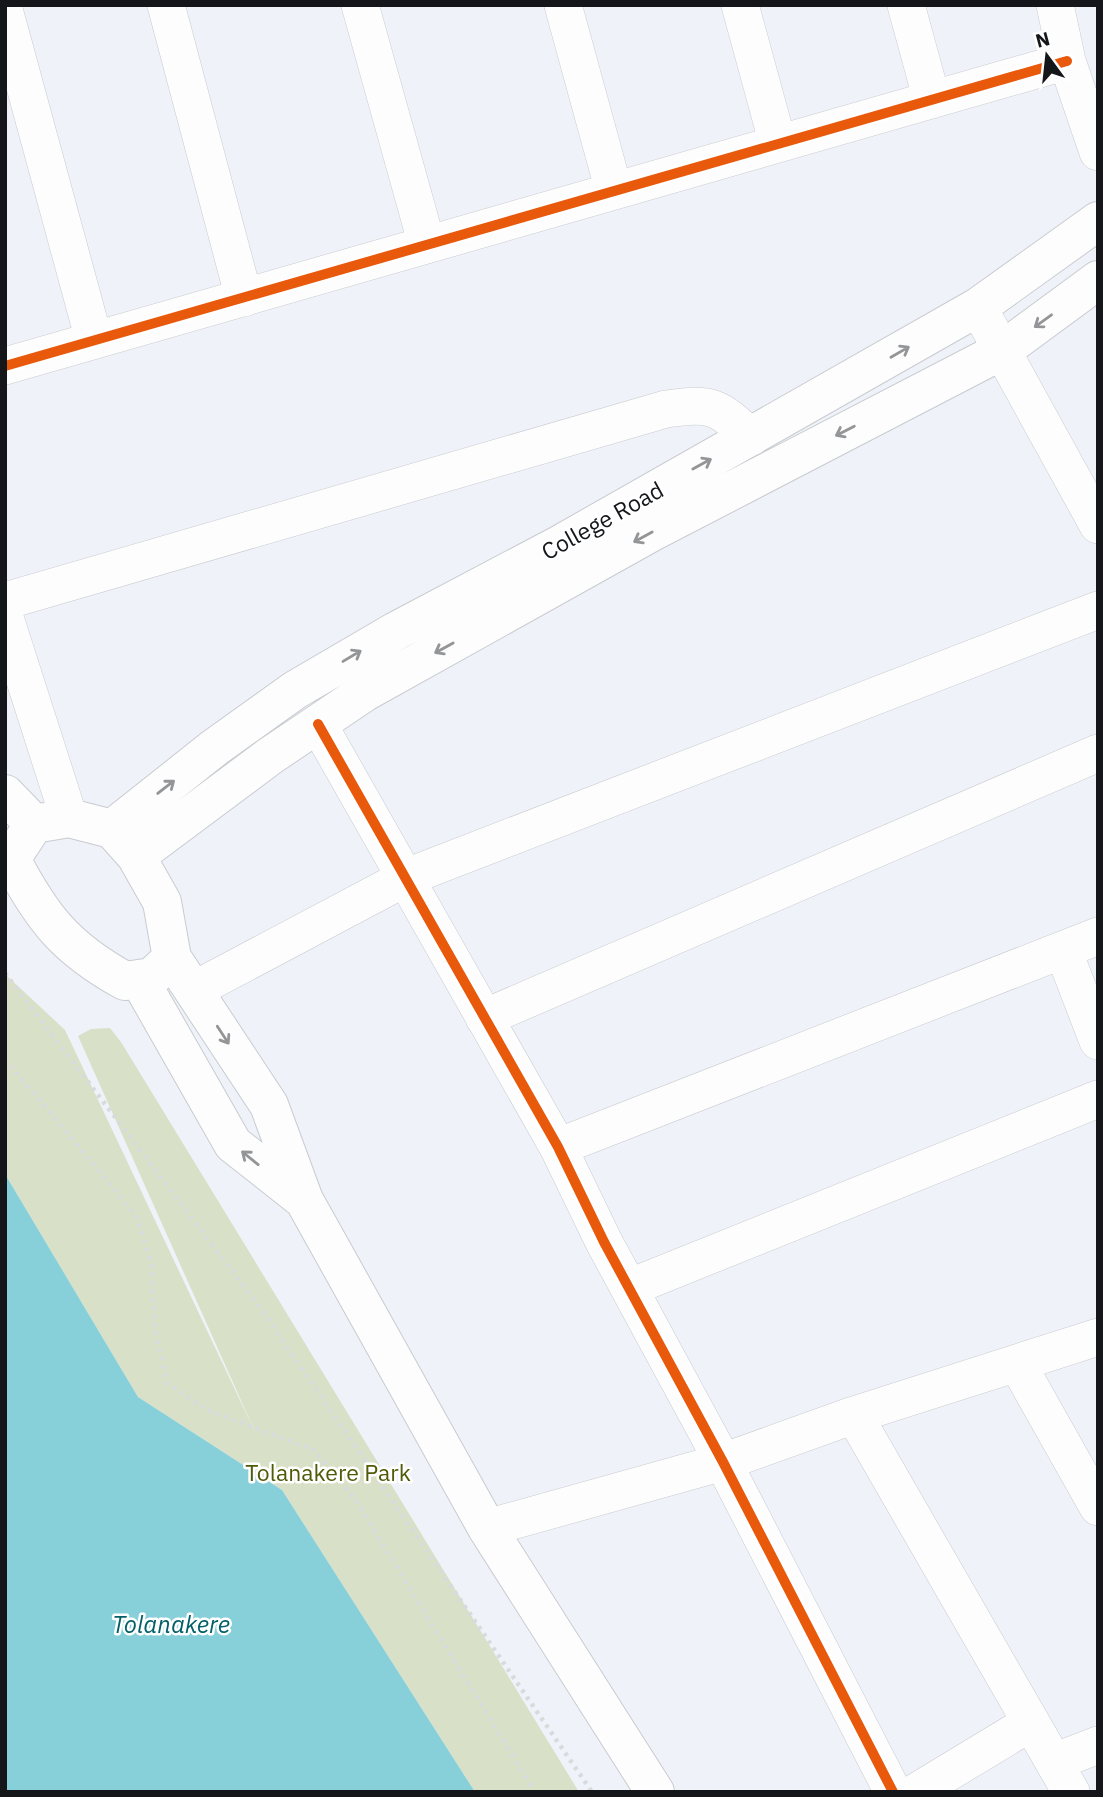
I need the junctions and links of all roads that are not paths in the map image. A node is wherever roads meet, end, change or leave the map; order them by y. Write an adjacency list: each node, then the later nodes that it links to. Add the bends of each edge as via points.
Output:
1 (166, 5): 16 (street)
2 (360, 5): 14 (street)
3 (563, 5): 12 (street)
4 (740, 5): 10 (street)
5 (906, 5): 9 (street)
6 (1055, 5): 8 (street)
7 (5, 13): 18 (street)
8 (1068, 61): 9 (street); 11 (street)
9 (932, 100): 10 (street)
10 (778, 144): 12 (street)
11 (1098, 152)
12 (614, 191): 14 (street)
13 (1098, 221): 17 (main road, College Road)
14 (427, 245): 16 (street)
15 (1098, 280): 19 (main road, College Road, one-way to 19)
16 (244, 298): 18 (street)
17 (978, 307): 19 (street); 21 (main road, College Road, one-way to 17)
18 (94, 340): 20 (street)
19 (1003, 350): 22 (street); 26 (main road, College Road, one-way to 26, via 652,531 365,692)
20 (5, 366)
21 (751, 437): 23 (street, via 725,413 703,404 666,409); 30 (main road, College Road, one-way to 21, via 214,748 295,690)
22 (1098, 525)
23 (5, 601)
24 (1098, 610): 32 (street)
25 (5, 618): 29 (street)
26 (318, 724): 30 (main road, College Road); 32 (street)
27 (1098, 753): 38 (street)
28 (5, 794): 29 (main road)
29 (52, 821): 30 (main road); 31 (main road)
30 (124, 843): 35 (main road, via 162,902)
31 (8, 857): 36 (main road, via 64,940 125,981)
32 (407, 877): 37 (street); 38 (street)
33 (1098, 936): 34 (street)
34 (1063, 950): 39 (street); 41 (street)
35 (172, 957): 36 (main road, via 152,976); 37 (main road)
36 (139, 979): 42 (main road, one-way to 36, via 233,1144)
37 (194, 990): 42 (main road, one-way to 42, via 269,1105)
38 (484, 1018): 41 (street)
39 (1098, 1041)
40 (1098, 1099): 43 (street)
41 (558, 1147): 43 (street)
42 (303, 1200): 49 (main road)
43 (631, 1287): 47 (street)
44 (1098, 1337): 45 (street)
45 (1018, 1365): 46 (street); 48 (street)
46 (854, 1415): 47 (street); 50 (street)
47 (723, 1462): 49 (street); 54 (street)
48 (1098, 1507)
49 (487, 1528): 53 (main road)
50 (1030, 1723): 52 (street); 55 (street)
51 (1098, 1745): 52 (street)
52 (1063, 1777)
53 (655, 1792)
54 (893, 1792)
55 (916, 1792)

